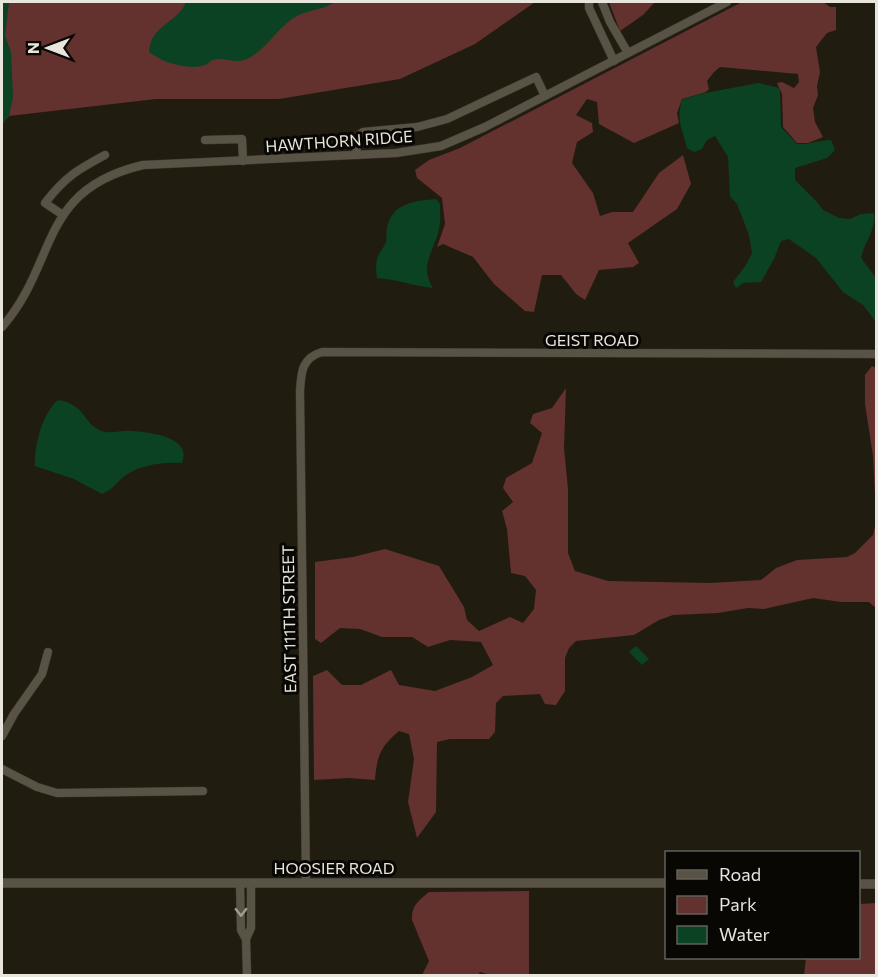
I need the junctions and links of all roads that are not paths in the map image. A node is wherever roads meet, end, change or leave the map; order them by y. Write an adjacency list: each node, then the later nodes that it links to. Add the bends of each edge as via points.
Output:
1 (589, 2): 5 (street)
2 (602, 2): 4 (street)
3 (727, 2): 4 (street, HAWTHORN RIDGE)
4 (628, 53): 5 (street, HAWTHORN RIDGE)
5 (614, 61): 6 (street, HAWTHORN RIDGE)
6 (544, 96): 8 (street, HAWTHORN RIDGE, via 441,146); 8 (street, via 536,77 447,119 410,128 363,132 356,137)
7 (205, 140): 10 (street, via 242,139)
8 (357, 154): 10 (street, HAWTHORN RIDGE)
9 (105, 155): 11 (street, via 60,183 45,203)
10 (243, 161): 11 (street, HAWTHORN RIDGE, via 126,169 94,184)
11 (63, 214): 12 (street, HAWTHORN RIDGE, via 22,298)
12 (5, 317): 13 (street, HAWTHORN RIDGE)
13 (2, 327)
14 (876, 354): 15 (street, GEIST ROAD, via 322,352)
15 (309, 357): 24 (street, EAST 111TH STREET, via 302,368 300,392)
16 (48, 652): 17 (street, via 42,674)
17 (2, 736)
18 (2, 769): 19 (street, via 57,793)
19 (203, 791)
20 (2, 883): 21 (street, HOOSIER ROAD)
21 (240, 883): 22 (street, HOOSIER ROAD); 27 (street, one-way to 27, via 241,930)
22 (251, 883): 24 (street, HOOSIER ROAD); 27 (street, via 251,928)
23 (665, 883): 24 (street, HOOSIER ROAD)
24 (306, 884)
25 (860, 884): 26 (street)
26 (876, 884)
27 (246, 939): 28 (street)
28 (247, 975)

